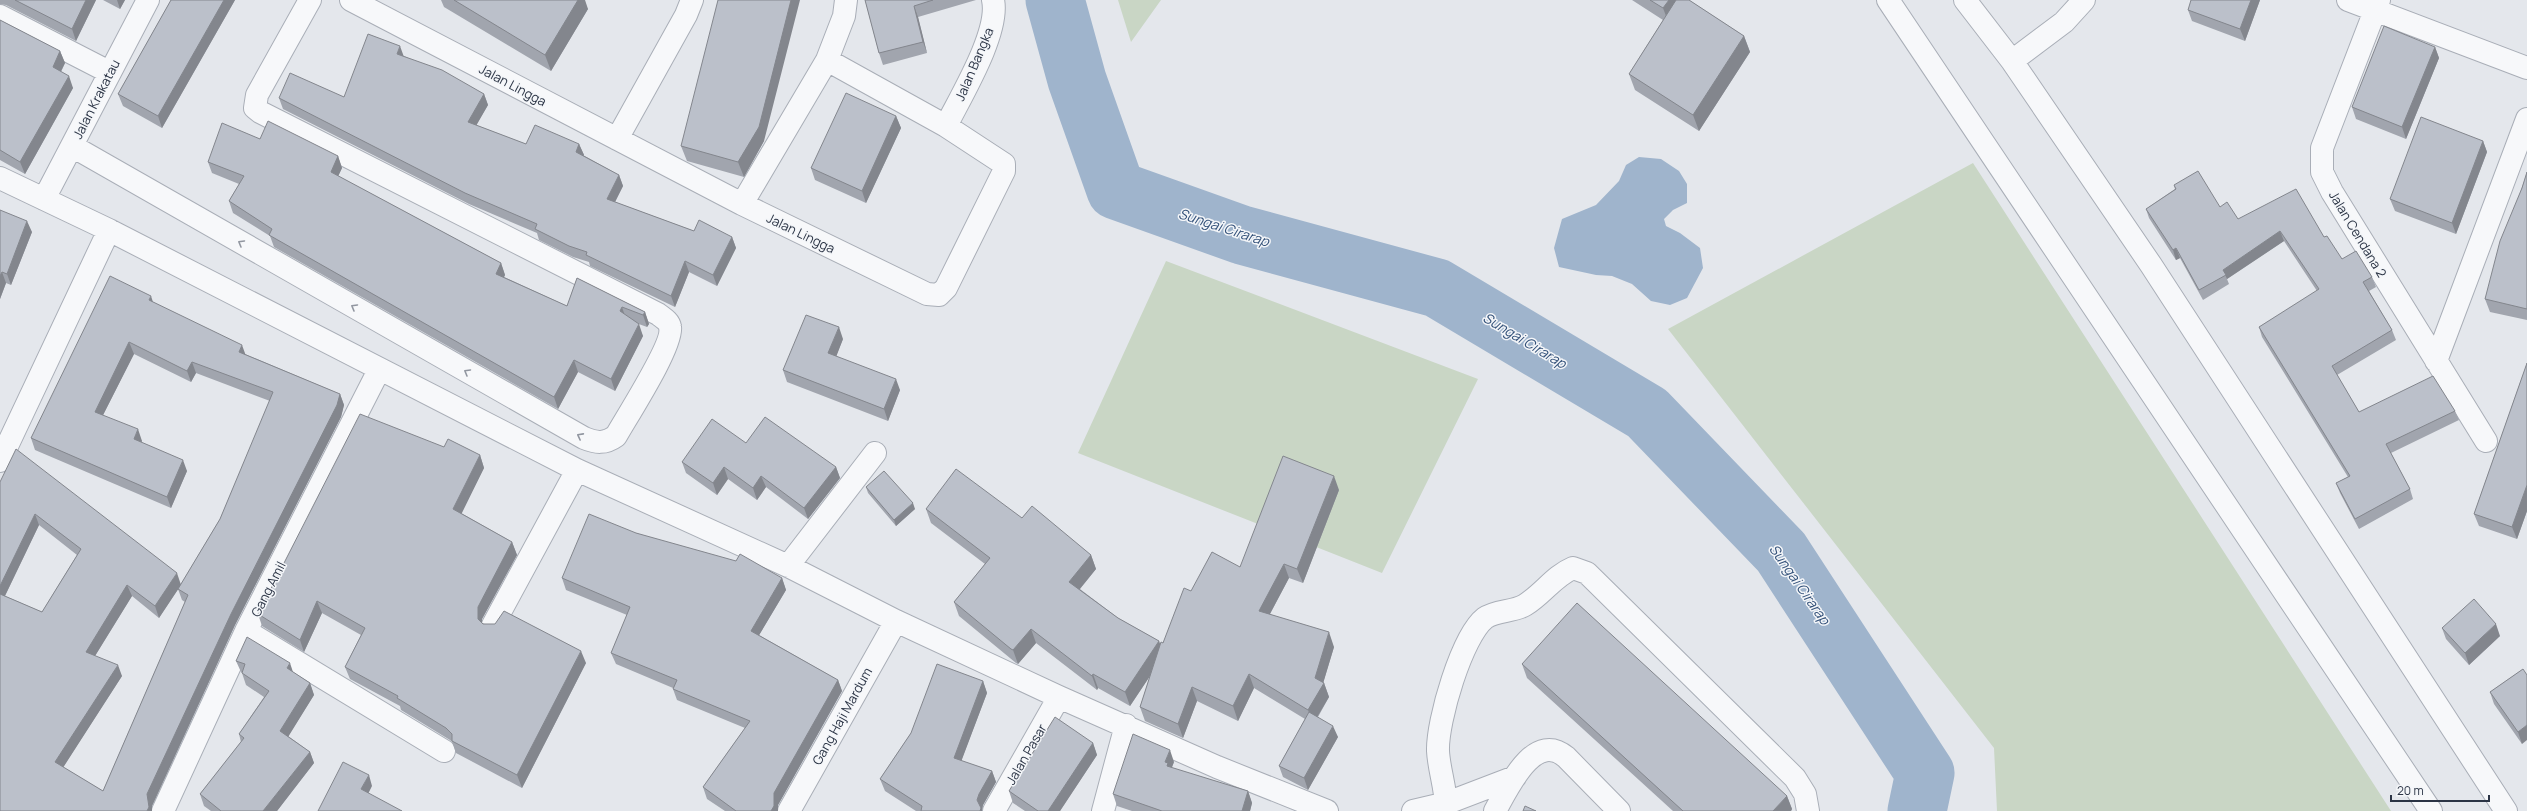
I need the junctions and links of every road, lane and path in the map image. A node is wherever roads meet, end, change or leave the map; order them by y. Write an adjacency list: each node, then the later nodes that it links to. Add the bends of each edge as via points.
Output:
1 (148, 0): 16 (street, Jalan Krakatau)
2 (310, 0): 20 (street, one-way to 20, via 256,95 256,108 260,112 658,314 668,322 671,328 666,348 616,436 608,442 593,442 584,438)
3 (351, 0): 19 (street, Jalan Lingga)
4 (692, 0): 19 (street, via 686,16)
5 (846, 0): 13 (street, via 844,16)
6 (993, 0): 18 (street, Jalan Bangka, via 994,15 988,38)
7 (1888, 0): 49 (street)
8 (1965, 0): 14 (street)
9 (2084, 0): 14 (street, via 2064,22)
10 (2348, 0): 11 (street)
11 (2377, 6): 15 (street); 25 (street, Jalan Cendana 2, via 2322,148 2322,172)
12 (0, 16): 16 (street)
13 (827, 60): 18 (street, Jalan Lingga); 23 (street)
14 (2012, 60): 50 (street, via 2151,266)
15 (2527, 68)
16 (109, 72): 20 (street, Jalan Krakatau)
17 (2527, 119): 25 (street)
18 (946, 126): 23 (street, Jalan Lingga, via 1000,159 1005,168 946,288 939,295 927,294)
19 (617, 139): 23 (street, Jalan Lingga)
20 (72, 146): 22 (street, Jalan Krakatau)
21 (0, 178): 22 (street)
22 (44, 199): 24 (street)
23 (742, 204)
24 (109, 230): 26 (street); 29 (street)
25 (2436, 361): 27 (street, Jalan Cendana 2)
26 (379, 370): 30 (street); 34 (street, Gang Amil)
27 (2486, 441)
28 (874, 453): 31 (street)
29 (0, 461)
30 (577, 470): 31 (street); 33 (street)
31 (788, 566): 32 (street)
32 (896, 621): 35 (street); 41 (street, Gang Haji Mardum)
33 (493, 625)
34 (246, 631): 37 (street); 40 (street, Gang Amil)
35 (1059, 697): 36 (street); 42 (street, Jalan Pasar)
36 (1126, 726): 43 (street); 44 (street, via 1217,767)
37 (444, 751)
38 (1515, 777): 39 (street); 46 (street); 47 (street, via 1537,752 1547,748 1558,751)
39 (1446, 807): 45 (street); 48 (street, via 1440,767 1439,728 1442,710 1475,629 1486,618 1524,605 1559,576 1573,568 1587,573 1795,778 1805,794)
40 (163, 811)
41 (789, 811)
42 (994, 811)
43 (1103, 811)
44 (1327, 811)
45 (1413, 811)
46 (1495, 811)
47 (1619, 811)
48 (1808, 811)
49 (2431, 811)
50 (2506, 811)

